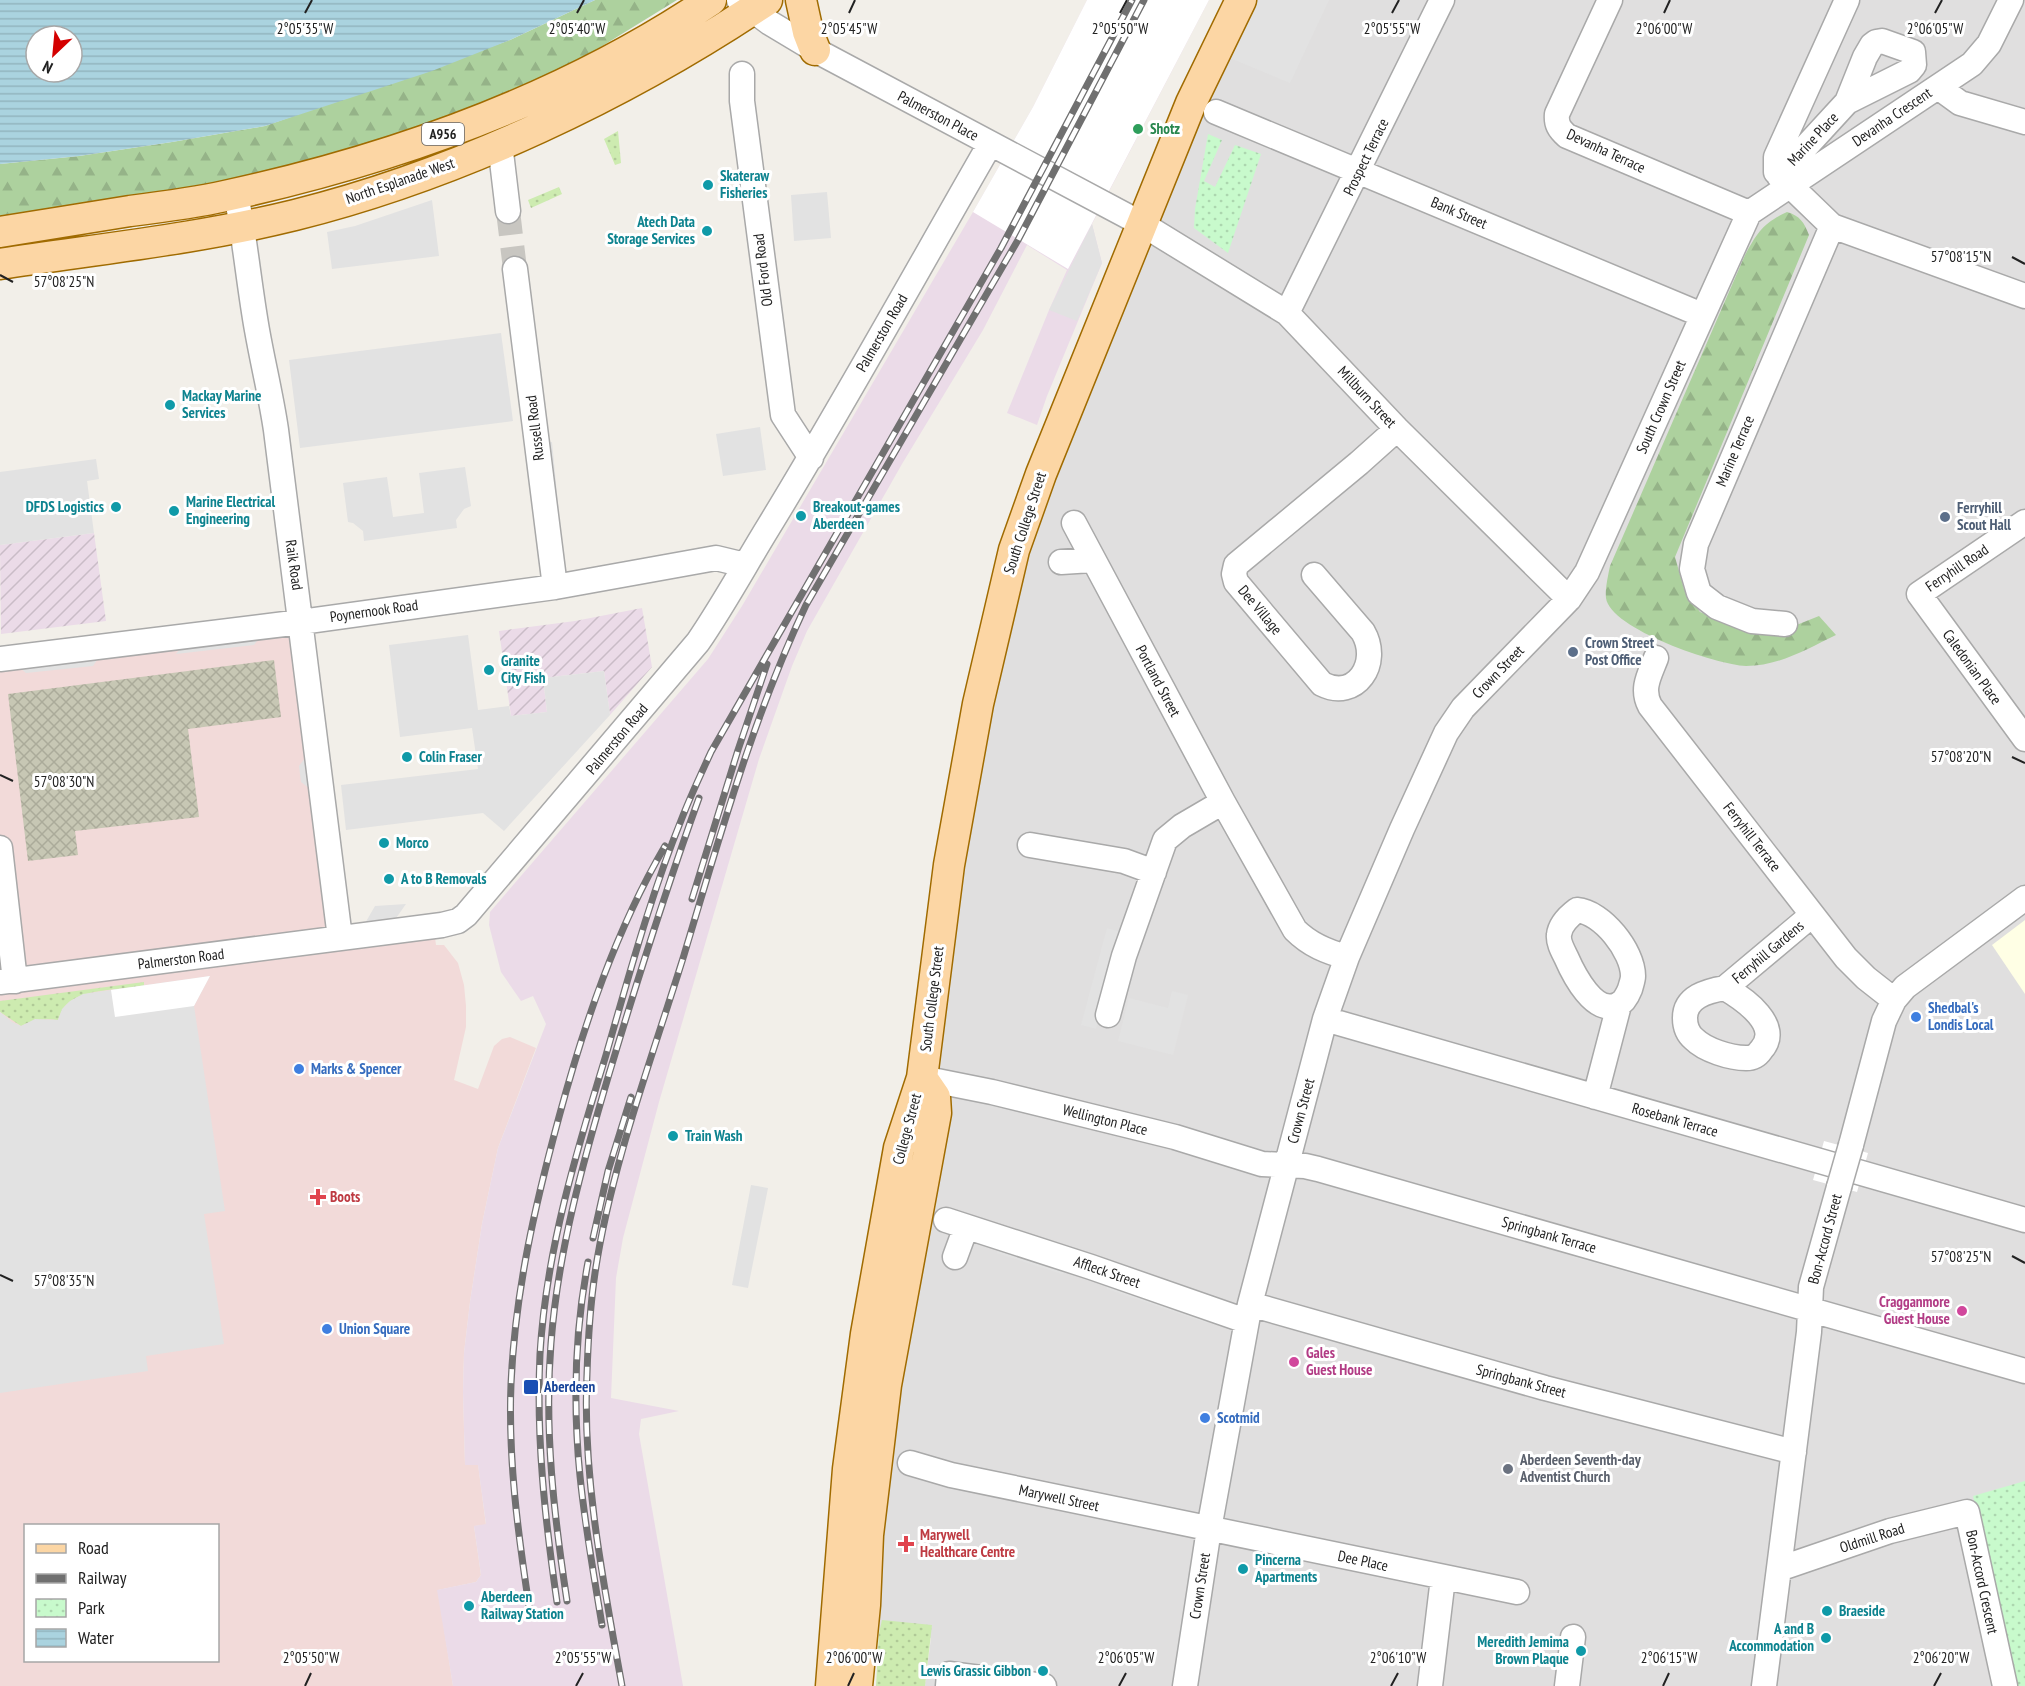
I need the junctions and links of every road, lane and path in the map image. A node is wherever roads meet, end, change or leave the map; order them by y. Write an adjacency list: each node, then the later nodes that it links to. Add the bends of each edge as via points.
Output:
1 (711, 0): 19 (main road, North Esplanade West / A956, via 639,44 498,113 334,168)
2 (801, 0): 9 (main road)
3 (1240, 0): 22 (main road, South College Street, via 1191,103)
4 (1442, 0): 17 (street, Prospect Terrace)
5 (1610, 0): 21 (street, Devanha Terrace, via 1557,114 1559,129 1567,136)
6 (1846, 0): 18 (street, via 1776,157 1776,172)
7 (2011, 0): 11 (street, Devanha Crescent, via 1981,55)
8 (753, 3): 9 (street, Palmerston Place); 15 (main road, North Esplanade West / A956, via 682,55 610,94)
9 (815, 50): 16 (street, Palmerston Place)
10 (742, 74): 32 (street, Old Ford Road, via 742,101 783,415)
11 (1938, 87): 14 (street, via 1960,103); 18 (street, Devanha Crescent)
12 (1847, 102): 18 (street, Marine Place)
13 (1216, 112): 17 (street, Bank Street)
14 (2025, 122)
15 (500, 144): 20 (street); 24 (main road, North Esplanade West / A956, via 370,193)
16 (990, 144): 22 (street, Palmerston Place); 32 (street, Palmerston Road)
17 (1359, 171): 29 (street, Prospect Terrace); 30 (street, Bank Street)
18 (1784, 181): 21 (street, Devanha Crescent); 23 (street)
19 (236, 194): 24 (street, Raik Road); 25 (main road, North Esplanade West / A956)
20 (508, 211)
21 (1749, 213): 30 (street, South Crown Street)
22 (1142, 224): 29 (street, Millburn Street); 61 (main road, South College Street, via 1014,550 959,807)
23 (1832, 226): 28 (street); 43 (street, Marine Terrace, via 1696,544 1692,569 1699,593 1717,607 1752,621)
24 (243, 227): 26 (main road, North Esplanade West / A956); 42 (street, Raik Road)
25 (0, 232)
26 (0, 264)
27 (515, 269): 39 (street, Russell Road)
28 (2025, 296)
29 (1287, 313): 31 (street, Millburn Street)
30 (1702, 315): 41 (street, South Crown Street, via 1587,573)
31 (1397, 429): 38 (street, Dee Village, via 1236,565 1234,574 1236,582 1322,684 1341,689 1363,675 1369,664 1369,642); 41 (street, Millburn Street)
32 (811, 458): 37 (street, Palmerston Road)
33 (2025, 522): 40 (street, Ferryhill Road)
34 (1074, 523): 35 (street, Portland Street)
35 (1092, 560): 36 (street); 47 (street, Portland Street)
36 (1061, 561)
37 (745, 565): 39 (street, Poynernook Road, via 716,558); 53 (street, Palmerston Road, via 698,642 466,915 442,925)
38 (1314, 575)
39 (555, 587): 42 (street, Poynernook Road)
40 (1919, 594): 46 (street, Caledonian Place)
41 (1569, 599): 54 (street, Crown Street, via 1463,708 1446,733)
42 (302, 622): 44 (street, Poynernook Road); 53 (street, Raik Road)
43 (1785, 624)
44 (0, 658)
45 (1656, 658): 52 (street, Ferryhill Terrace, via 1646,685 1645,696 1650,706)
46 (2025, 740)
47 (1223, 802): 50 (street, via 1165,840); 54 (street, Portland Street, via 1295,930 1315,946)
48 (1030, 845): 50 (street, via 1124,861)
49 (0, 848): 55 (street)
50 (1154, 872): 59 (street)
51 (2025, 898): 57 (street, Bon-Accord Street, via 1905,987)
52 (1812, 915): 56 (street, Ferryhill Gardens); 57 (street, Ferryhill Terrace, via 1846,958)
53 (340, 939): 55 (street, Palmerston Road)
54 (1347, 957): 60 (street, Crown Street)
55 (8, 982)
56 (1725, 988)
57 (1894, 1000): 66 (street, Bon-Accord Street, bridge, via 1884,1021 1811,1287)
58 (1619, 1005): 62 (street)
59 (1108, 1014)
60 (1325, 1018): 62 (street, Rosebank Terrace); 63 (street, Crown Street)
61 (922, 1078): 63 (street, Wellington Place, via 1144,1130 1262,1164); 78 (main road, College Street, via 900,1148 856,1394); 79 (main road, College Street, via 935,1097 936,1113 886,1384 868,1534)
62 (1594, 1096): 64 (street, Rosebank Terrace)
63 (1287, 1165): 66 (street, Springbank Terrace, via 1318,1169); 67 (street, Crown Street)
64 (2025, 1220)
65 (955, 1257): 67 (street, Affleck Street, via 956,1223)
66 (1810, 1309): 68 (street, Springbank Terrace); 69 (street, Bon-Accord Street)
67 (1248, 1313): 69 (street, Springbank Street); 72 (street, Crown Street)
68 (2025, 1371)
69 (1794, 1452): 73 (street, Bon-Accord Street)
70 (910, 1463): 72 (street, Marywell Street)
71 (1967, 1512): 73 (street, Oldmill Road, via 1890,1531); 85 (street, Bon-Accord Crescent)
72 (1209, 1529): 74 (street, Dee Place); 81 (street, Crown Street)
73 (1779, 1569): 84 (street, Bon-Accord Street)
74 (1443, 1578): 75 (street, Dee Place); 82 (street)
75 (1517, 1592)
76 (1573, 1637): 83 (street)
77 (949, 1680): 80 (street)
78 (831, 1686)
79 (857, 1686)
80 (1044, 1686)
81 (1185, 1686)
82 (1430, 1686)
83 (1567, 1686)
84 (1764, 1686)
85 (2005, 1686)

